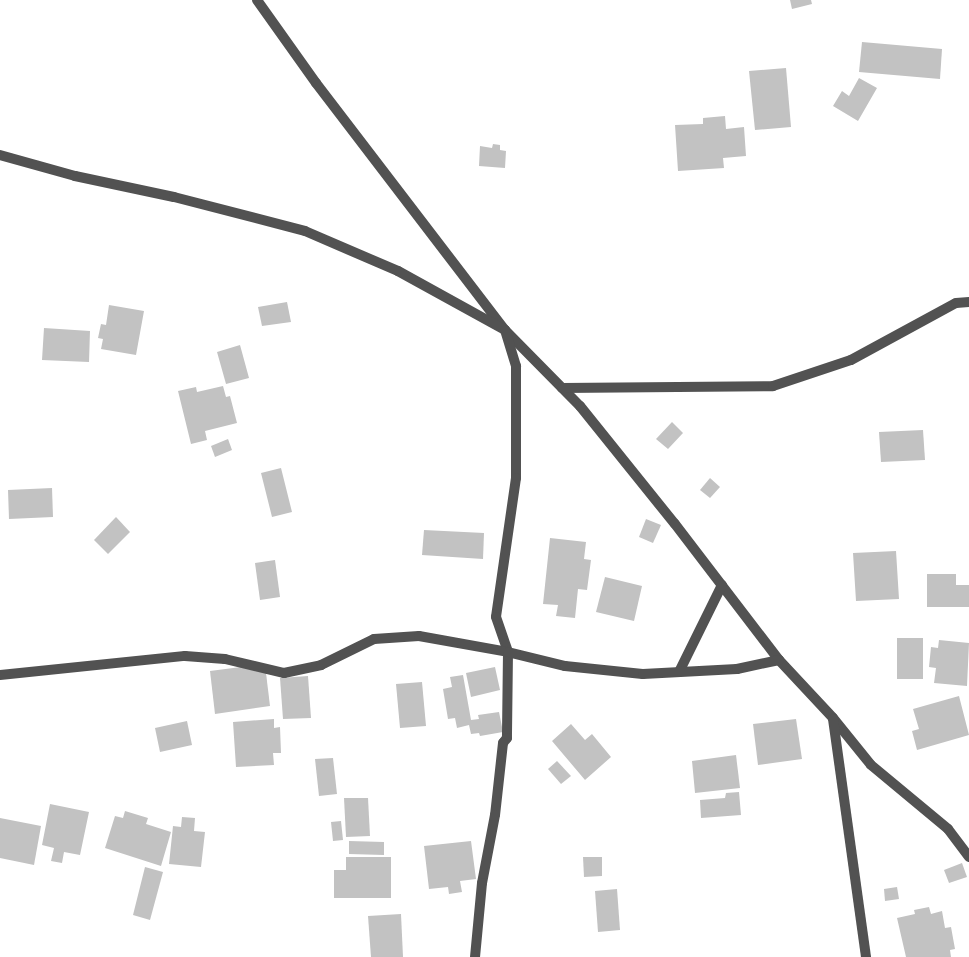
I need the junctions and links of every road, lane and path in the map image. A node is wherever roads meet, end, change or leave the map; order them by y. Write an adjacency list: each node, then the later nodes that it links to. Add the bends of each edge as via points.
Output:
1 (257, 0): 4 (street, via 316,83)
2 (0, 155): 4 (street, via 305,232 398,271)
3 (969, 302): 5 (street, via 956,303 851,360 772,386)
4 (505, 330): 5 (street); 7 (street, via 516,366 516,478 496,617)
5 (562, 388): 6 (street, via 580,406)
6 (722, 585): 8 (street); 9 (street)
7 (508, 652): 9 (street, via 565,666 643,674); 10 (street, via 419,636 374,640 320,665 284,673 225,659 186,656); 13 (street, via 507,738 503,743 495,815 482,883)
8 (778, 660): 9 (street, via 737,669); 11 (street)
9 (680, 672)
10 (0, 675)
11 (833, 718): 12 (street, via 871,765 948,829); 14 (street)
12 (969, 857)
13 (475, 957)
14 (866, 957)

